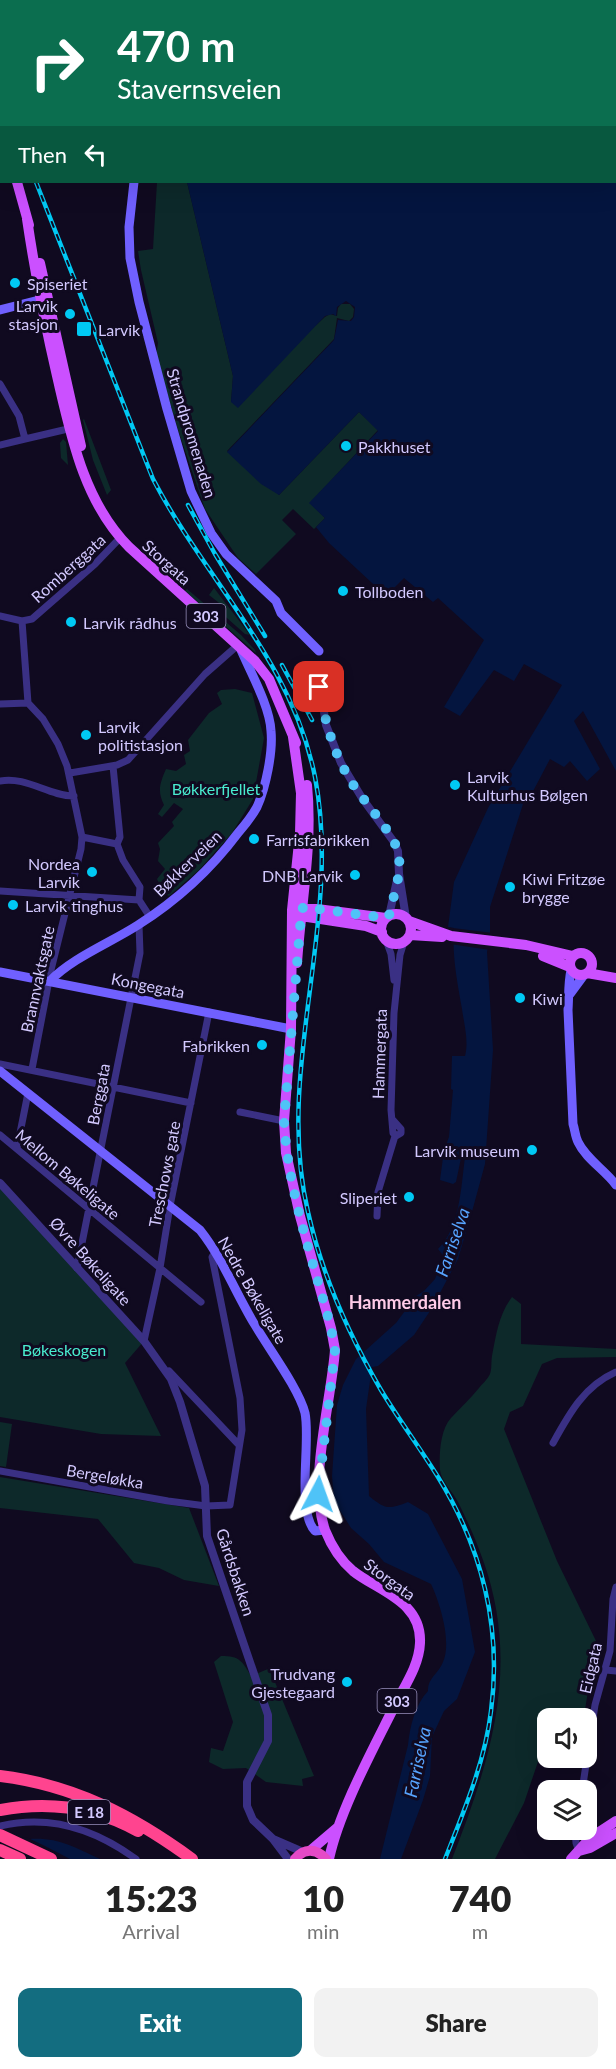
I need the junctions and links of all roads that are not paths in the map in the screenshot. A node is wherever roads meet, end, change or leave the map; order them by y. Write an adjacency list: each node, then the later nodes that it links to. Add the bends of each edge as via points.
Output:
1 (17, 183): 3 (main road, Storgata / 303)
2 (134, 183): 13 (main road, Strandpromenaden, via 130,258 191,491 226,554)
3 (43, 298): 4 (main road); 6 (main road, Storgata / 303)
4 (0, 310)
5 (0, 384): 7 (street, via 19,416)
6 (73, 428): 7 (street); 9 (main road, Storgata / 303, via 85,477 106,520)
7 (25, 439): 8 (street)
8 (0, 445)
9 (120, 538): 11 (street, Romberggata, via 32,619); 12 (main road, Storgata / 303)
10 (0, 616): 11 (street, Romberggata)
11 (22, 621): 17 (street)
12 (238, 645): 14 (main road, Storgata / 303); 16 (main road, Bøkkerveien); 19 (street, via 205,674 128,760)
13 (319, 651)
14 (261, 669): 16 (main road); 29 (main road, Storgata / 303, via 293,737 301,793)
15 (319, 679): 25 (street, via 326,725 341,763 394,842)
16 (254, 681): 30 (main road, Bøkkerveien, via 271,729 271,747 256,809 213,863)
17 (28, 703): 18 (street); 20 (street, Brannvaktsgate, via 58,744)
18 (0, 704)
19 (113, 765): 20 (street); 24 (street, via 120,837)
20 (69, 773): 22 (street, Brannvaktsgate)
21 (0, 781): 22 (street, via 30,783)
22 (74, 796): 23 (street, Brannvaktsgate)
23 (82, 837): 24 (street); 27 (street, Brannvaktsgate)
24 (117, 844): 28 (street, via 140,887)
25 (399, 874): 31 (street); 32 (street)
26 (0, 891): 27 (street)
27 (68, 895): 28 (street); 42 (street, Brannvaktsgate)
28 (139, 900): 30 (street)
29 (298, 911): 31 (main road); 34 (main road, via 366,926); 47 (main road, Storgata / 303)
30 (150, 916): 33 (main road, Bøkkerveien)
31 (388, 917): 32 (main road, via 397,914); 34 (main road, via 382,926)
32 (408, 919): 35 (main road); 36 (main road)
33 (139, 925): 42 (main road, Bøkkerveien, via 68,965); 45 (street, Berggata, via 140,953)
34 (384, 936): 36 (main road, via 396,944); 43 (street, Hammergata)
35 (452, 936): 36 (main road); 37 (main road, via 526,945)
36 (407, 939): 43 (street, Hammergata, via 400,955)
37 (572, 964): 38 (main road, via 577,975); 38 (main road, via 584,954); 44 (main road)
38 (588, 970): 40 (main road); 41 (main road); 44 (main road)
39 (0, 972): 42 (main road, Kongegata)
40 (616, 973)
41 (616, 978)
42 (50, 981): 45 (main road, Kongegata); 49 (street, Brannvaktsgate)
43 (396, 988): 63 (street, Hammergata, via 391,1110 395,1136 378,1192)
44 (570, 994): 60 (main road, via 568,1029 576,1137 582,1150)
45 (132, 997): 46 (main road, Kongegata); 51 (street, Berggata)
46 (209, 1012): 47 (main road, Kongegata); 53 (street, Treschows gate)
47 (291, 1029): 55 (main road, Storgata / 303)
48 (0, 1064): 49 (street)
49 (32, 1069): 51 (street)
50 (0, 1071): 52 (main road, Nedre Bøkeligate)
51 (113, 1086): 53 (street); 58 (street, Berggata)
52 (28, 1093): 57 (street); 58 (main road, Nedre Bøkeligate)
53 (192, 1102): 61 (street, Treschows gate)
54 (240, 1112): 55 (street)
55 (284, 1121): 75 (main road, Storgata / 303, via 291,1180 335,1350 318,1494)
56 (0, 1135): 57 (street, Mellom Bøkeligate)
57 (16, 1148): 62 (street, Mellom Bøkeligate)
58 (101, 1150): 61 (main road, Nedre Bøkeligate); 62 (street, Berggata)
59 (0, 1184): 65 (street, Øvre Bøkeligate)
60 (616, 1185)
61 (170, 1206): 64 (main road, Nedre Bøkeligate, via 200,1230); 66 (street, Treschows gate)
62 (89, 1209): 65 (street, Berggata); 66 (street, Mellom Bøkeligate)
63 (377, 1216)
64 (216, 1251): 72 (street, Gårdsbakken, via 212,1257 240,1398); 75 (main road, Nedre Bøkeligate, via 301,1401 306,1417 305,1489 309,1520 315,1531)
65 (77, 1268): 68 (street, Øvre Bøkeligate)
66 (160, 1268): 67 (street, Mellom Bøkeligate); 68 (street, Treschows gate)
67 (201, 1302)
68 (144, 1341): 69 (street, Øvre Bøkeligate)
69 (158, 1359): 72 (street, Øvre Bøkeligate); 74 (street, Øvre Bøkeligate, via 180,1402 205,1486)
70 (616, 1372): 71 (street, via 586,1391)
71 (553, 1443)
72 (239, 1446): 74 (street, Gårdsbakken, via 230,1505)
73 (0, 1471): 74 (street, Bergeløkka)
74 (206, 1506): 86 (street, Gårdsbakken, via 207,1536 268,1715 268,1741 248,1782 246,1798 253,1820)
75 (325, 1530): 82 (main road, Storgata / 303, via 347,1566 405,1605 420,1635 413,1669)
76 (616, 1587): 77 (street, Eidgata)
77 (606, 1670): 78 (street); 80 (street, Eidgata, via 595,1705)
78 (616, 1671)
79 (0, 1776): 96 (highway, E 18, via 50,1786 103,1805 141,1824)
80 (584, 1780)
81 (0, 1810): 95 (highway, E 18, via 41,1805 84,1810 136,1830)
82 (339, 1824): 89 (main road, Storgata / 303); 91 (main road, Storgata / 303)
83 (0, 1826): 94 (street, via 32,1821 74,1826 100,1836)
84 (614, 1831): 90 (main road, via 583,1844)
85 (0, 1835): 93 (highway)
86 (273, 1839): 89 (street, Gårdsbakken); 97 (street, Gårdsbakken)
87 (576, 1840): 90 (street)
88 (0, 1850): 92 (highway)
89 (307, 1851): 91 (highway)
90 (575, 1855)
91 (328, 1856)
92 (20, 1859)
93 (51, 1859)
94 (136, 1859)
95 (179, 1859)
96 (192, 1859)
97 (288, 1859)

